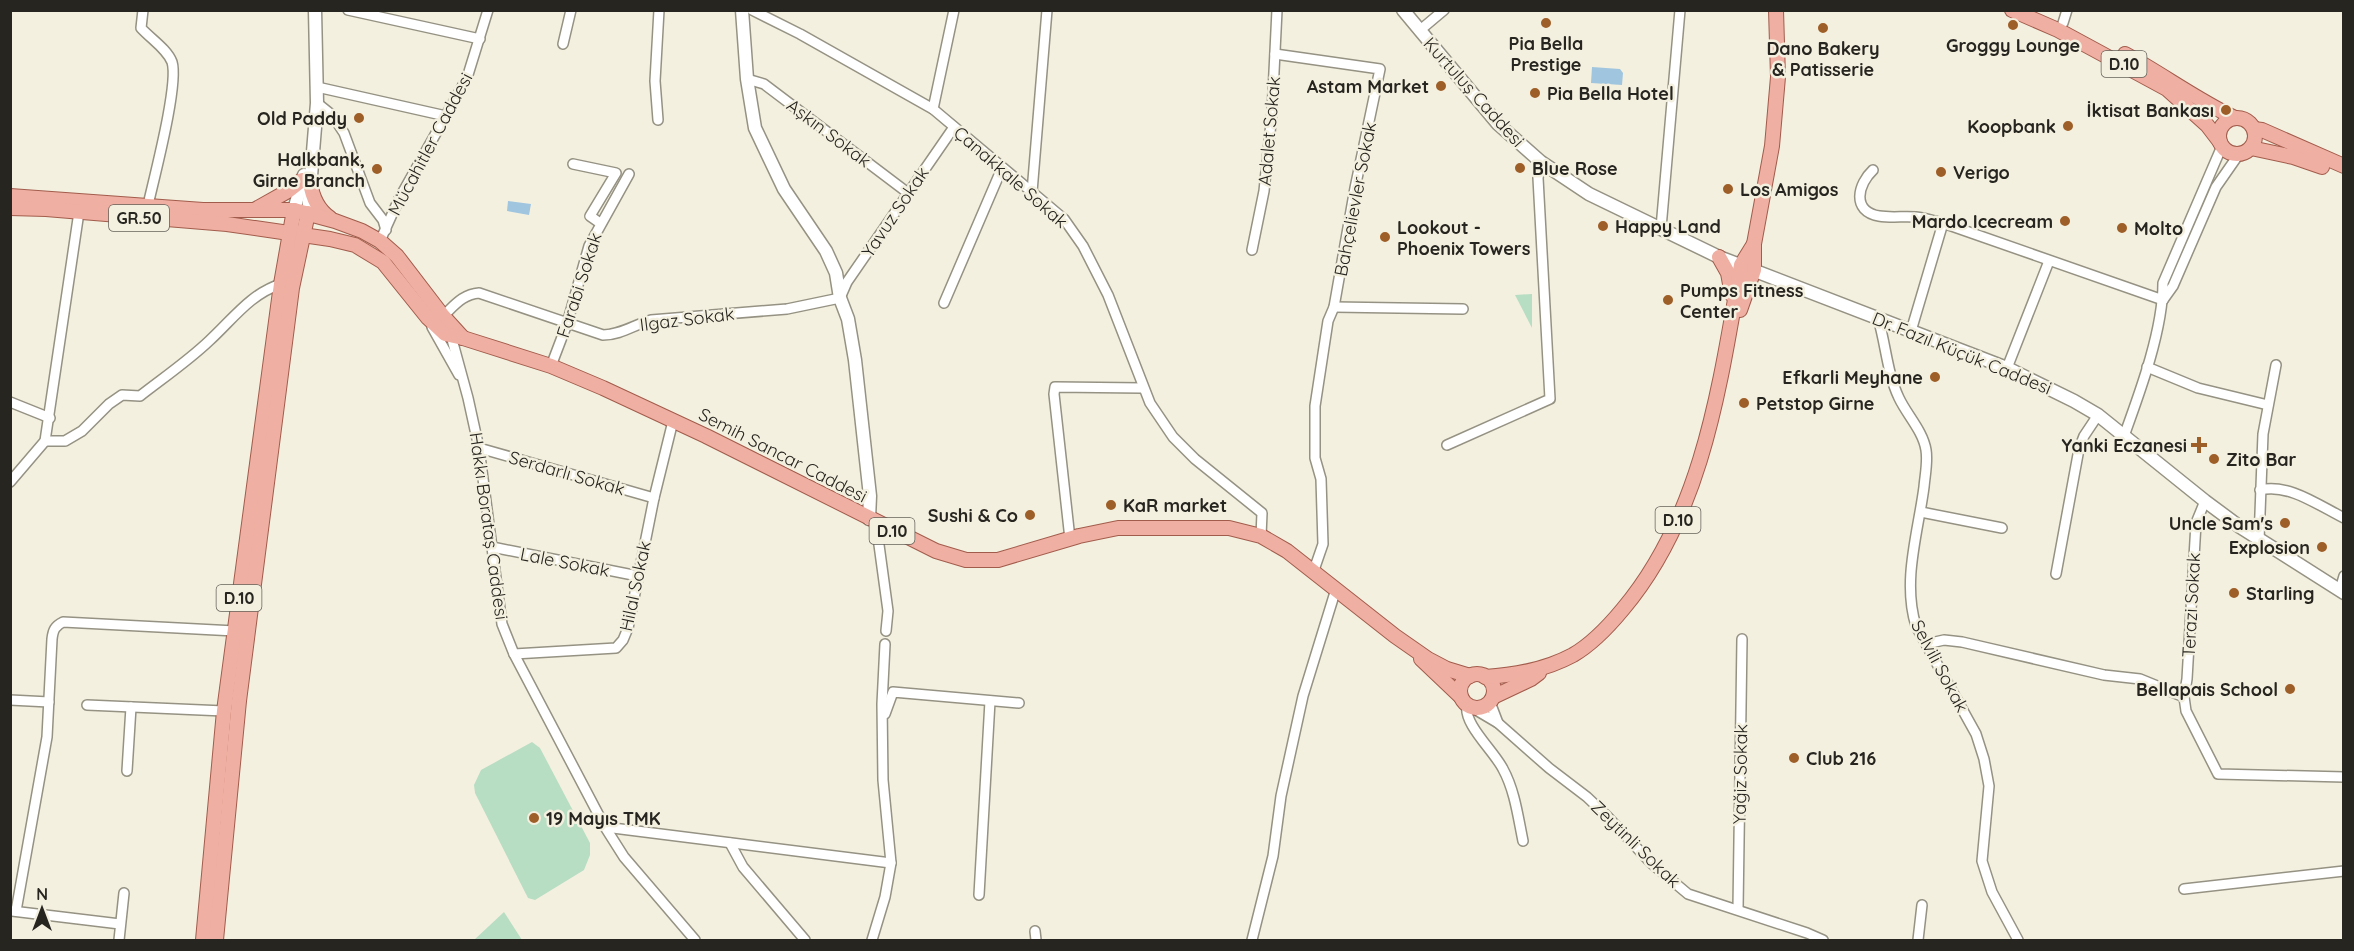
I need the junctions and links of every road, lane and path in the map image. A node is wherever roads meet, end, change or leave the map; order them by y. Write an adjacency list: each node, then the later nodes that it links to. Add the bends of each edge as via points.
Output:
1 (143, 10): 47 (street, via 141,28 167,53 173,70)
2 (315, 10): 26 (street)
3 (348, 10): 21 (street)
4 (488, 10): 21 (street, Mücahitler Caddesi)
5 (571, 10): 22 (street)
6 (659, 10): 31 (street, via 655,81)
7 (742, 10): 25 (street)
8 (752, 10): 28 (street, Çanakkale Sokak)
9 (954, 10): 28 (street)
10 (1047, 10): 44 (street)
11 (1277, 10): 23 (street, Adalet Sokak)
12 (1403, 10): 20 (street, Kurtuluş Caddesi)
13 (1444, 10): 20 (street)
14 (1680, 10): 57 (street)
15 (1786, 10): 24 (main road, D.10)
16 (2012, 10): 34 (main road, D.10, via 2058,30 2167,89 2207,125)
17 (2033, 10): 19 (main road, D.10)
18 (1775, 14): 24 (main road, D.10)
19 (2065, 17): 30 (main road, D.10)
20 (1419, 31): 36 (street, Kurtuluş Caddesi, via 1498,124)
21 (480, 39): 29 (street, Mücahitler Caddesi, via 467,78)
22 (563, 44)
23 (1275, 54): 62 (street, Adalet Sokak, via 1264,191); 70 (street, Bahçelievler Sokak, via 1380,69)
24 (1778, 77): 65 (main road, Semih Sancar Caddesi / D.10, via 1772,146)
25 (747, 79): 45 (street, Aşkın Sokak, via 764,84); 67 (street, via 755,128 784,189 826,252 836,273)
26 (317, 87): 27 (street); 29 (street)
27 (317, 103): 43 (street); 59 (street, via 333,115 344,133 370,203 383,220)
28 (933, 109): 32 (street, Çanakkale Sokak)
29 (446, 116): 59 (street, Mücahitler Caddesi, via 399,199)
30 (2235, 118): 33 (main road, D.10, via 2248,122); 34 (main road, via 2221,129)
31 (658, 120)
32 (954, 127): 39 (street, Çanakkale Sokak); 45 (street, Yavuz Sokak)
33 (2254, 129): 35 (main road, via 2256,136); 38 (main road, D.10)
34 (2221, 144): 35 (main road, D.10, via 2229,152); 52 (street)
35 (2245, 151): 42 (main road, D.10, via 2293,157); 52 (street)
36 (1541, 162): 57 (street, Kurtuluş Caddesi, via 1589,194); 93 (street, via 1538,178 1550,399)
37 (573, 164): 54 (street, via 616,173 590,216)
38 (2343, 166)
39 (1002, 168): 44 (street, Çanakkale Sokak); 69 (street)
40 (1873, 170): 55 (street, via 1859,189 1865,210 1877,216 1916,217)
41 (629, 174): 54 (street, Farabi Sokak)
42 (2343, 175)
43 (306, 181): 49 (main road); 51 (street); 53 (main road, via 321,212)
44 (1032, 192): 85 (street, Çanakkale Sokak, via 1067,223 1083,246 1108,295)
45 (908, 193): 67 (street, Yavuz Sokak)
46 (10, 196): 47 (main road, GR.50)
47 (148, 205): 49 (main road, Semih Sancar Caddesi / GR.50)
48 (10, 208): 50 (main road, GR.50)
49 (254, 209): 51 (main road, Semih Sancar Caddesi / GR.50)
50 (79, 212): 56 (main road, GR.50); 89 (street)
51 (301, 212): 53 (main road, Semih Sancar Caddesi / D.10); 58 (main road, D.10)
52 (2197, 217): 68 (street, via 2173,286)
53 (338, 223): 59 (main road, Semih Sancar Caddesi / D.10)
54 (600, 223): 76 (street, Farabi Sokak, via 580,271)
55 (1943, 223): 64 (street); 78 (street)
56 (253, 228): 58 (main road, GR.50); 61 (main road, via 277,237)
57 (1661, 228): 63 (street, Kurtuluş Caddesi)
58 (296, 233): 60 (main road, Semih Sancar Caddesi / D.10); 61 (main road, D.10)
59 (383, 236): 74 (main road, Semih Sancar Caddesi / D.10)
60 (333, 239): 61 (main road, via 311,240); 73 (main road, Semih Sancar Caddesi / D.10, via 355,245 383,262)
61 (294, 250): 66 (main road, D.10); 151 (main road, D.10, via 239,701)
62 (1252, 250)
63 (1719, 257): 65 (street, Kurtuluş Caddesi); 72 (main road, via 1728,273)
64 (2049, 261): 68 (street); 83 (street)
65 (1748, 268): 72 (main road, Semih Sancar Caddesi / D.10); 75 (street, Dr. Fazıl Küçük Caddesi); 77 (main road, Semih Sancar Caddesi / D.10, via 1741,307)
66 (281, 284): 92 (street, via 244,305 210,341 140,396 122,395 82,431 65,441); 113 (main road, D.10)
67 (840, 298): 76 (street, Ilgaz Sokak, via 787,309 651,320 615,335); 101 (street, via 855,360)
68 (2163, 300): 82 (street)
69 (944, 303)
70 (1334, 307): 71 (street); 107 (street, via 1328,321 1315,406 1315,458 1321,479 1323,544)
71 (1463, 309)
72 (1733, 312): 77 (main road, Semih Sancar Caddesi / D.10)
73 (428, 318): 79 (main road, Semih Sancar Caddesi / D.10, via 440,331); 84 (street)
74 (445, 318): 76 (street, Ilgaz Sokak, via 462,299 479,293); 79 (main road, Semih Sancar Caddesi / D.10)
75 (1878, 318): 78 (street, Dr. Fazıl Küçük Caddesi); 99 (street, Selvili Sokak, via 1896,392 1926,450)
76 (567, 324): 81 (street, Farabi Sokak)
77 (1730, 331): 120 (main road, Semih Sancar Caddesi / D.10, via 1705,446 1683,510 1666,543 1640,589 1609,625 1573,654)
78 (1911, 331): 83 (street, Dr. Fazıl Küçük Caddesi)
79 (457, 338): 81 (main road, Semih Sancar Caddesi / D.10); 84 (street, Hakkı Borataş Caddesi)
80 (2276, 365): 87 (street)
81 (551, 366): 90 (main road, Semih Sancar Caddesi / D.10)
82 (2147, 367): 87 (street, via 2198,388); 91 (street)
83 (2007, 368): 88 (street, Dr. Fazıl Küçük Caddesi)
84 (464, 382): 94 (street, Hakkı Borataş Caddesi)
85 (1142, 388): 103 (street, Çanakkale Sokak, via 1173,437 1262,513); 104 (street, via 1055,387)
86 (10, 402): 89 (street)
87 (2268, 405): 96 (street)
88 (2098, 415): 91 (street, Dr. Fazıl Küçük Caddesi); 108 (street, via 2079,449)
89 (50, 418): 92 (street)
90 (673, 422): 97 (street, Hilal Sokak); 101 (main road, Semih Sancar Caddesi / D.10)
91 (2124, 436): 98 (street, Dr. Fazıl Küçük Caddesi)
92 (45, 441): 95 (street)
93 (1447, 445)
94 (479, 448): 97 (street, Serdarlı Sokak); 106 (street, Hakkı Borataş Caddesi)
95 (10, 482)
96 (2260, 490): 100 (street, via 2283,489); 105 (street)
97 (654, 498): 109 (street, Hilal Sokak)
98 (2205, 501): 105 (street, Dr. Fazıl Küçük Caddesi); 123 (street, Terazi Sokak, via 2196,523)
99 (1921, 512): 102 (street); 117 (street, Selvili Sokak, via 1909,589 1910,608)
100 (2343, 518)
101 (873, 521): 104 (main road, Semih Sancar Caddesi / D.10, via 936,552 966,560 998,560); 114 (street, via 888,611)
102 (2002, 528)
103 (1261, 536): 104 (main road, Semih Sancar Caddesi / D.10, via 1229,528 1118,528); 107 (main road, Semih Sancar Caddesi / D.10)
104 (1070, 538)
105 (2259, 540): 112 (street, Dr. Fazıl Küçük Caddesi)
106 (492, 547): 109 (street, Lale Sokak); 119 (street, Hakkı Borataş Caddesi, via 502,624)
107 (1314, 570): 111 (main road, Semih Sancar Caddesi / D.10)
108 (2056, 574)
109 (638, 576): 119 (street, Hilal Sokak, via 628,628 616,648)
110 (2343, 576): 112 (street)
111 (1336, 589): 118 (main road, Semih Sancar Caddesi / D.10); 155 (street, via 1303,696 1281,796 1273,856)
112 (2342, 592)
113 (235, 631): 127 (street, via 63,622 52,631); 132 (main road, D.10)
114 (886, 631)
115 (1742, 639): 146 (street, Yağiz Sokak)
116 (885, 644): 133 (street)
117 (1926, 644): 123 (street, via 1962,642 2104,675 2140,679); 158 (street, Selvili Sokak, via 1980,745 1989,786 1982,861 1992,892)
118 (1412, 648): 121 (main road, Semih Sancar Caddesi / D.10, via 1447,669); 129 (main road, Semih Sancar Caddesi / D.10)
119 (514, 654): 137 (street, Hakkı Borataş Caddesi)
120 (1551, 664): 122 (main road, Semih Sancar Caddesi / D.10, via 1529,672); 126 (main road, Semih Sancar Caddesi / D.10)
121 (1470, 676): 122 (main road, Semih Sancar Caddesi / D.10); 129 (main road, via 1461,687)
122 (1485, 676): 126 (main road, via 1493,688)
123 (2184, 697): 136 (street, Terazi Sokak, via 2186,711 2218,774)
124 (10, 700): 127 (street)
125 (990, 700): 128 (street); 133 (street, via 893,692); 144 (street)
126 (1491, 700): 129 (main road, Semih Sancar Caddesi / D.10, via 1481,707); 134 (street)
127 (49, 702): 147 (street, via 47,737)
128 (1019, 703)
129 (1466, 703): 134 (street, Zeytinli Sokak); 138 (street, via 1471,722 1512,787)
130 (87, 705): 131 (street)
131 (131, 707): 132 (street); 135 (street)
132 (224, 711): 150 (main road, D.10)
133 (882, 722): 140 (street)
134 (1498, 723): 146 (street, Zeytinli Sokak, via 1587,797 1651,863 1688,894)
135 (127, 771)
136 (2343, 777)
137 (605, 827): 139 (street); 152 (street, Hakkı Borataş Caddesi, via 624,857)
138 (1523, 841)
139 (730, 843): 140 (street); 153 (street, via 743,867)
140 (891, 862): 154 (street)
141 (2343, 871): 142 (street)
142 (2184, 889)
143 (124, 893): 148 (street)
144 (979, 895)
145 (1922, 904): 157 (street)
146 (1737, 909): 156 (street, Zeytinli Sokak)
147 (14, 911): 148 (street)
148 (120, 924): 149 (street)
149 (119, 940)
150 (202, 940)
151 (216, 940)
152 (695, 940)
153 (805, 940)
154 (872, 940)
155 (1252, 940)
156 (1823, 940)
157 (1918, 940)
158 (2018, 940)

